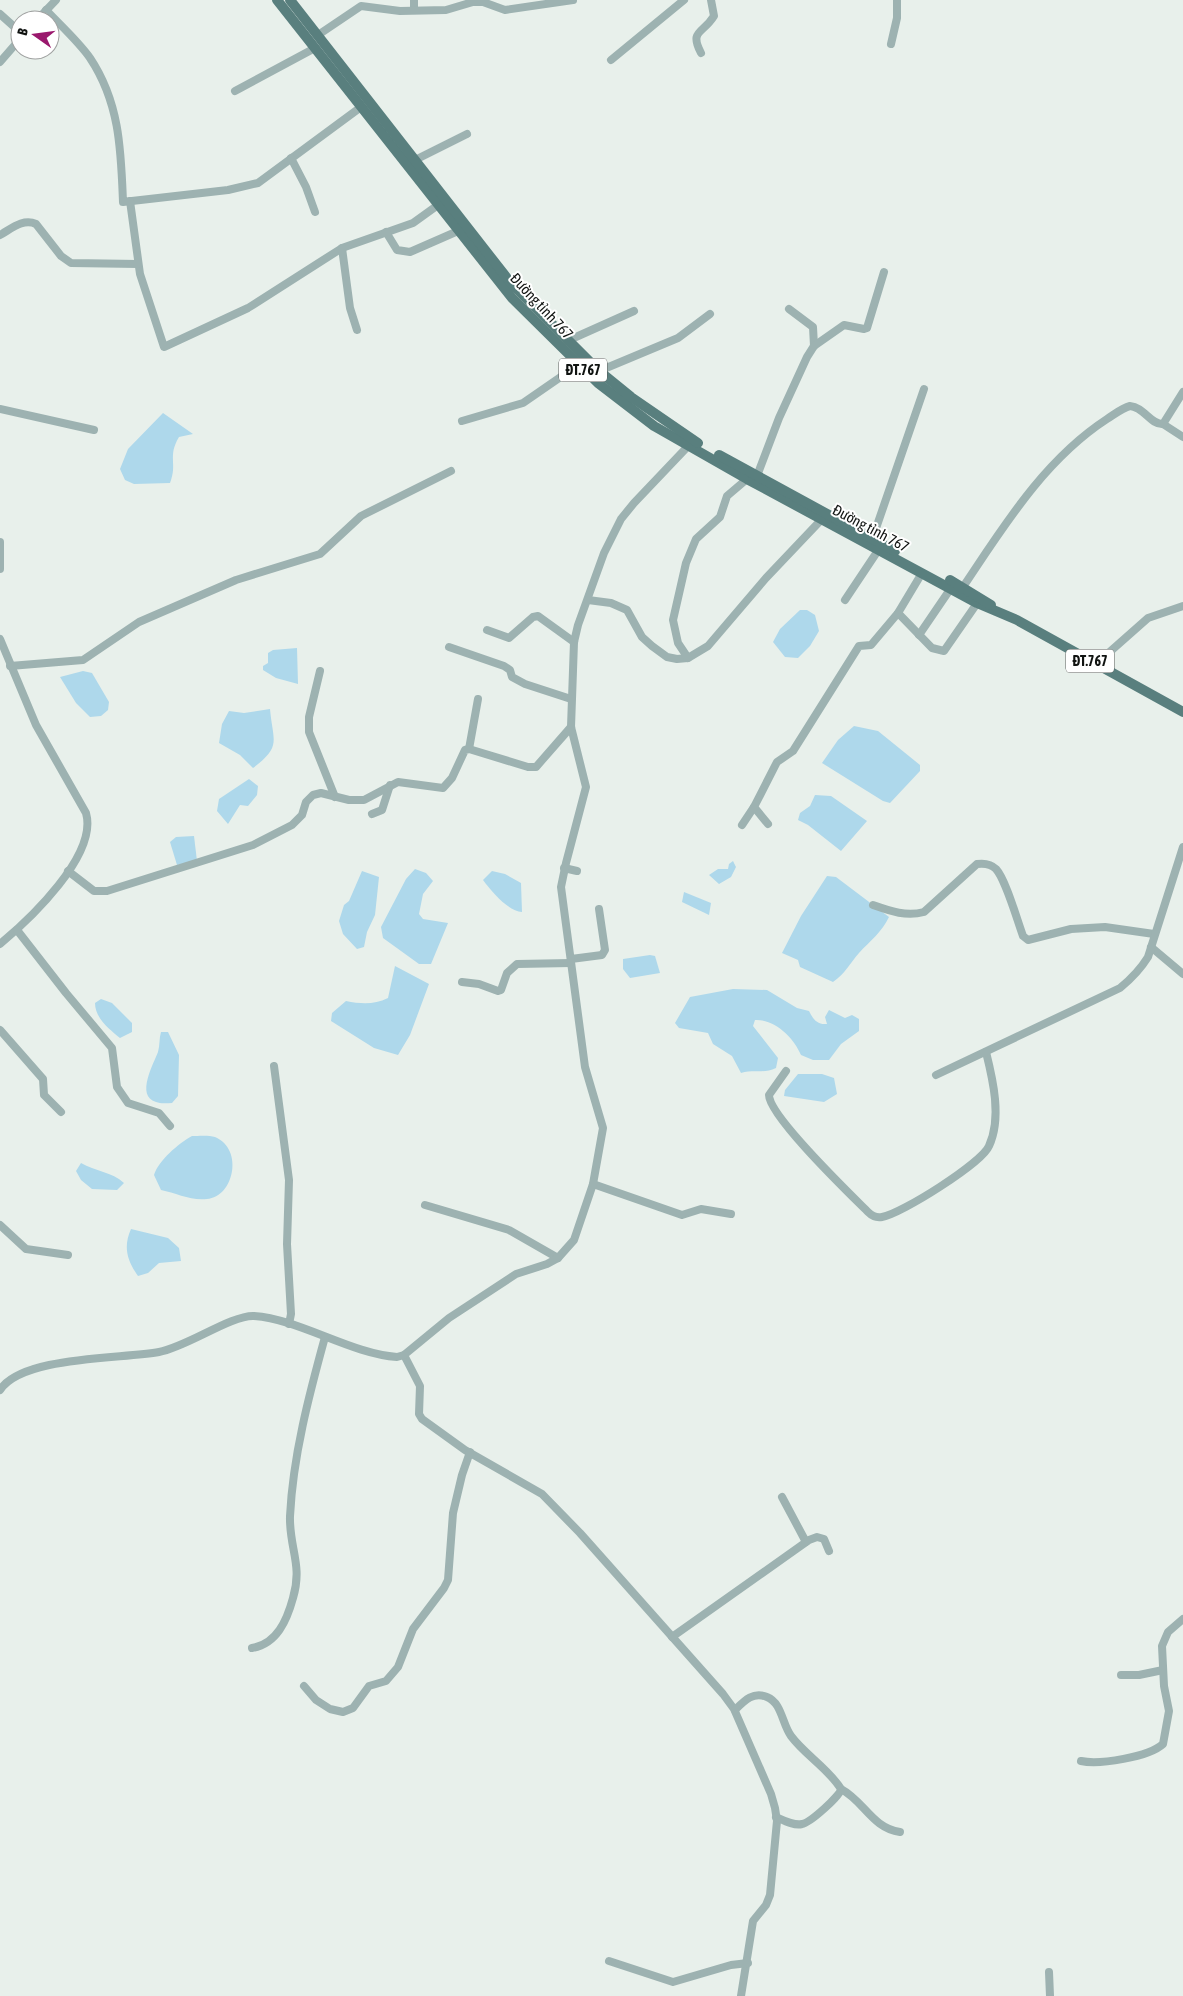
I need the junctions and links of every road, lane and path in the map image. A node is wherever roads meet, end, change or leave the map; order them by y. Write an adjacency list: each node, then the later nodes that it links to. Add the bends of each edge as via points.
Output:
1 (56, 0): 10 (street)
2 (277, 0): 13 (main road, Đường tỉnh 767 / ĐT.767)
3 (290, 0): 13 (main road, Đường tỉnh 767 / ĐT.767)
4 (414, 0): 11 (street)
5 (572, 0): 9 (street)
6 (684, 0): 21 (street)
7 (711, 0): 20 (street, via 714,16 695,41)
8 (897, 0): 17 (street)
9 (533, 2): 11 (street, via 505,10 483,2 446,10)
10 (46, 10)
11 (414, 10): 16 (street, via 361,6)
12 (0, 14): 14 (street)
13 (300, 20): 16 (main road, Đường tỉnh 767 / ĐT.767); 18 (main road, Đường tỉnh 767 / ĐT.767)
14 (10, 23)
15 (60, 25): 28 (street, via 89,57 103,82 120,135 123,202)
16 (318, 34): 27 (main road, Đường tỉnh 767 / ĐT.767)
17 (891, 44)
18 (315, 48): 23 (street); 24 (main road, Đường tỉnh 767 / ĐT.767)
19 (10, 50): 22 (street)
20 (702, 53)
21 (611, 60)
22 (0, 62)
23 (235, 92)
24 (361, 107): 26 (street); 29 (main road, Đường tỉnh 767 / ĐT.767)
25 (466, 134): 27 (street)
26 (291, 158): 28 (street, via 258,183 245,188); 30 (street)
27 (415, 160): 41 (main road, Đường tỉnh 767 / ĐT.767, via 510,282)
28 (130, 201): 35 (street)
29 (438, 205): 31 (main road, Đường tỉnh 767 / ĐT.767); 32 (street, via 413,223)
30 (315, 212)
31 (458, 231): 32 (street, via 410,252 397,250); 43 (main road, Đường tỉnh 767 / ĐT.767, via 512,298)
32 (386, 232): 34 (street)
33 (0, 235): 35 (street, via 24,222 32,222 71,263)
34 (342, 248): 35 (street, via 248,308 167,347 161,345); 40 (street, via 350,308)
35 (138, 264)
36 (884, 272): 42 (street, via 867,328 844,325)
37 (789, 309): 42 (street, via 813,327)
38 (634, 311): 41 (street)
39 (710, 314): 44 (street, via 678,338)
40 (358, 330)
41 (567, 341): 44 (main road, Đường tỉnh 767 / ĐT.767)
42 (814, 346): 54 (street)
43 (578, 365): 48 (street, via 523,403); 52 (main road, Đường tỉnh 767 / ĐT.767, via 654,426)
44 (600, 372): 52 (main road, Đường tỉnh 767 / ĐT.767)
45 (924, 389): 56 (street)
46 (1183, 392): 49 (street)
47 (0, 409): 50 (street)
48 (462, 421)
49 (1163, 424): 51 (street); 61 (street, via 1157,423 1138,407 1130,406 1094,427 1044,475 1014,512)
50 (94, 430)
51 (1183, 437)
52 (691, 443): 54 (main road, Đường tỉnh 767 / ĐT.767); 63 (street, via 621,519 604,553)
53 (451, 471): 75 (street, via 361,516 320,554 236,580 139,622 83,660)
54 (752, 477): 55 (main road, Đường tỉnh 767 / ĐT.767); 56 (main road, Đường tỉnh 767 / ĐT.767); 73 (street, via 727,496 720,517 696,539 686,563 674,631)
55 (822, 520): 58 (main road, Đường tỉnh 767 / ĐT.767); 73 (street, via 766,578 708,646)
56 (873, 537): 61 (main road, Đường tỉnh 767 / ĐT.767)
57 (0, 542): 59 (street)
58 (879, 550): 60 (main road, Đường tỉnh 767 / ĐT.767); 64 (street)
59 (0, 569)
60 (922, 573): 62 (main road, Đường tỉnh 767 / ĐT.767); 67 (street)
61 (963, 587): 65 (main road, Đường tỉnh 767 / ĐT.767)
62 (951, 588): 65 (main road, Đường tỉnh 767 / ĐT.767); 69 (street)
63 (588, 600): 71 (street); 73 (street, via 611,603 627,610 642,637 652,646 667,657)
64 (845, 600)
65 (979, 600): 69 (street, via 944,651 932,648); 74 (main road, Đường tỉnh 767 / ĐT.767)
66 (1183, 606): 74 (street, via 1148,618)
67 (898, 613): 69 (street); 84 (street, via 871,645 859,646 793,751 777,762)
68 (487, 630): 71 (street, via 510,638 532,617 538,616)
69 (919, 635)
70 (0, 640): 75 (street)
71 (574, 642): 78 (street)
72 (448, 647): 78 (street, via 504,666 512,677 525,684)
73 (688, 658)
74 (1096, 664): 79 (main road, Đường tỉnh 767 / ĐT.767)
75 (10, 666): 90 (street, via 36,725 88,820 82,849)
76 (320, 671): 83 (street, via 309,717 309,732)
77 (478, 698): 81 (street)
78 (571, 699): 80 (street)
79 (1183, 712)
80 (571, 727): 81 (street, via 536,767); 89 (street, via 586,787)
81 (470, 749): 82 (street, via 462,753 452,778 443,788 407,781)
82 (390, 785): 83 (street, via 364,800); 85 (street, via 382,810)
83 (335, 797): 90 (street, via 322,793 313,795 292,825 253,845 107,891 94,891)
84 (754, 807): 86 (street); 87 (street)
85 (372, 814)
86 (768, 824)
87 (742, 825)
88 (1183, 847): 95 (street)
89 (564, 868): 91 (street); 98 (street, via 562,904)
90 (68, 871): 94 (street)
91 (577, 871)
92 (872, 905): 95 (street, via 902,914 924,912 977,864 986,863 1001,877 1023,936 1028,940 1071,930 1105,927)
93 (598, 909): 98 (street, via 605,950 602,955)
94 (17, 930): 96 (street); 107 (street, via 112,1048 117,1087 128,1102 159,1113)
95 (1154, 934): 97 (street)
96 (0, 944)
97 (1151, 947): 99 (street); 102 (street, via 1141,969 1120,988)
98 (571, 961): 100 (street, via 517,964 507,973 498,991); 108 (street, via 585,1067 603,1128)
99 (1183, 974)
100 (462, 982)
101 (0, 1030): 106 (street, via 43,1079 44,1095)
102 (986, 1052): 104 (street, via 996,1088 989,1148 973,1163 904,1210 882,1217 868,1212 801,1142 771,1104 769,1095); 105 (street)
103 (274, 1066): 114 (street, via 288,1180)
104 (786, 1071)
105 (936, 1075)
106 (61, 1112)
107 (170, 1126)
108 (593, 1184): 110 (street, via 682,1215 701,1209); 113 (street, via 574,1240)
109 (425, 1205): 113 (street, via 509,1230)
110 (732, 1214)
111 (0, 1226): 112 (street, via 26,1249)
112 (68, 1255)
113 (558, 1258): 116 (street, via 516,1274 449,1318)
114 (289, 1324): 115 (street); 117 (street, via 246,1317 180,1347 68,1362 21,1373 11,1377)
115 (324, 1337): 116 (street, via 392,1357); 124 (street, via 294,1474 290,1535 298,1566 297,1584 291,1606 277,1634 261,1646)
116 (404, 1355): 118 (street, via 420,1386 419,1414 422,1419)
117 (0, 1390)
118 (470, 1452): 123 (street, via 542,1494); 127 (street, via 453,1513 448,1580 410,1635 398,1666 386,1681 369,1686 353,1708 342,1712 325,1707)
119 (782, 1497): 120 (street)
120 (806, 1542): 121 (street, via 822,1538); 123 (street)
121 (829, 1551)
122 (1183, 1619): 125 (street, via 1164,1638)
123 (672, 1637): 128 (street)
124 (252, 1648)
125 (1163, 1670): 126 (street); 129 (street, via 1169,1712 1162,1744 1149,1752 1106,1761 1092,1763)
126 (1121, 1676)
127 (304, 1686)
128 (735, 1710): 130 (street, via 751,1696 772,1700 790,1735); 131 (street, via 771,1794)
129 (1081, 1760)
130 (841, 1789): 131 (street, via 838,1796 804,1824); 132 (street, via 877,1823)
131 (776, 1817): 134 (street, via 770,1894 753,1921)
132 (900, 1832)
133 (609, 1961): 134 (street, via 673,1982)
134 (748, 1963): 136 (street)
135 (1049, 1972): 137 (street)
136 (741, 1996)
137 (1050, 1996)

